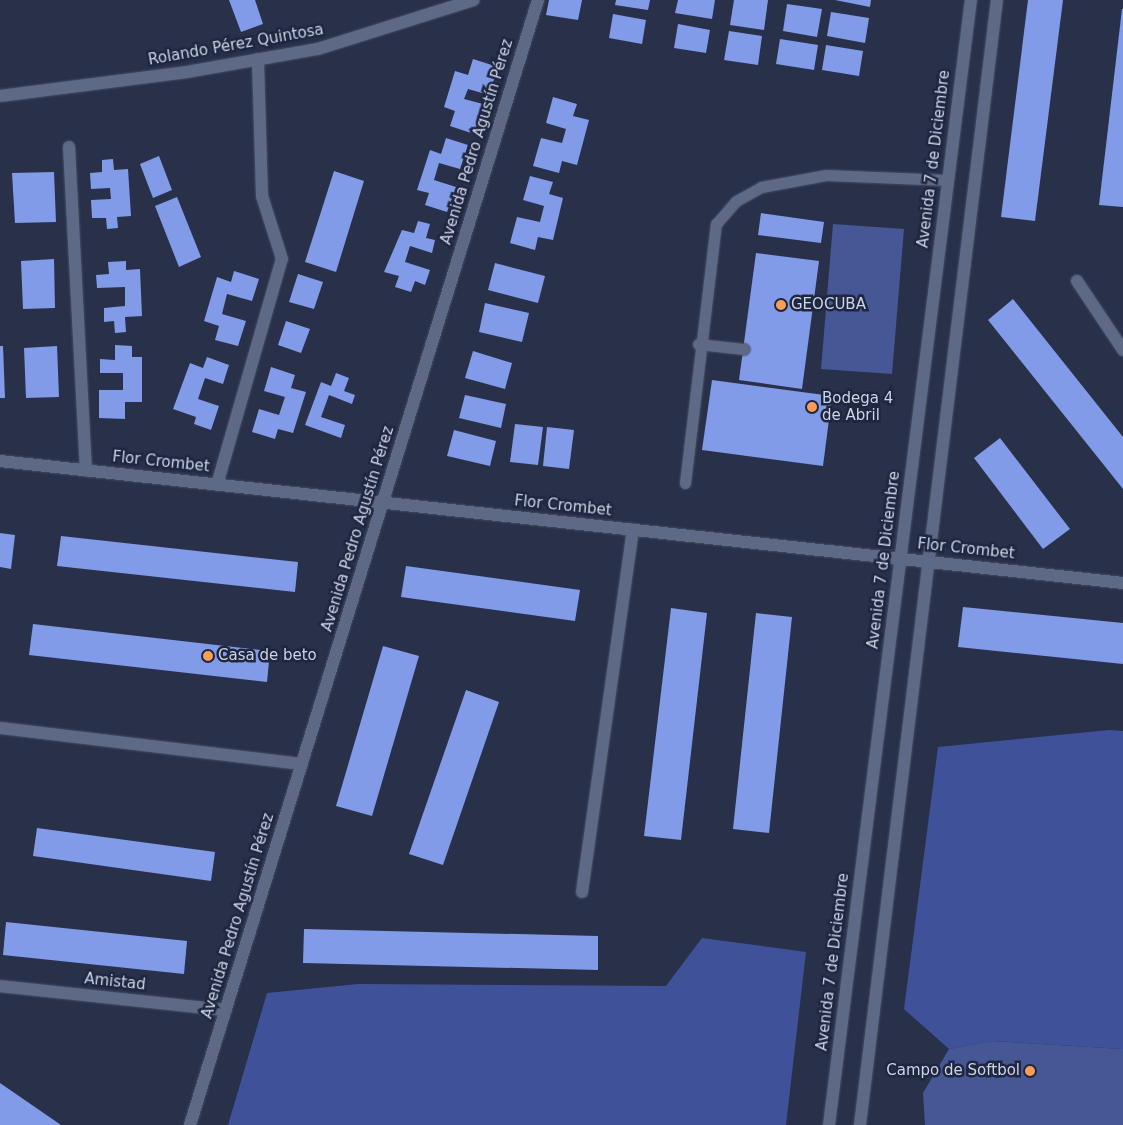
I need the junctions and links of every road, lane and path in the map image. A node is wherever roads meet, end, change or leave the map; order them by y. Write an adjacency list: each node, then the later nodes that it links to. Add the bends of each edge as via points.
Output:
1 (472, 0): 5 (street, Rolando Pérez Quintosa, via 318,49)
2 (538, 0): 17 (street, Avenida Pedro Agustín Pérez)
3 (971, 0): 8 (street, Avenida 7 de Diciembre)
4 (997, 0): 20 (street)
5 (258, 59): 6 (street, Rolando Pérez Quintosa); 16 (street, via 262,196 282,259)
6 (0, 96)
7 (70, 147): 14 (street)
8 (948, 180): 10 (lane, via 826,175 761,187 736,201 716,224); 19 (street, Avenida 7 de Diciembre)
9 (1077, 281): 12 (street)
10 (698, 344): 11 (lane); 15 (lane)
11 (744, 349)
12 (1123, 350)
13 (0, 461): 14 (street, Flor Crombet)
14 (86, 471): 16 (street, Flor Crombet)
15 (685, 483)
16 (217, 485): 17 (street, Flor Crombet)
17 (383, 503): 18 (street, Flor Crombet); 23 (street, Avenida Pedro Agustín Pérez)
18 (633, 530): 19 (street, Flor Crombet); 24 (street)
19 (900, 559): 20 (street, Flor Crombet); 28 (street, Avenida 7 de Diciembre)
20 (929, 562): 21 (street, Flor Crombet); 29 (street)
21 (1123, 582)
22 (0, 728): 23 (street)
23 (302, 764): 26 (street, Avenida Pedro Agustín Pérez)
24 (582, 892)
25 (0, 986): 26 (street, Amistad)
26 (226, 1010): 27 (street, Avenida Pedro Agustín Pérez)
27 (190, 1125)
28 (829, 1125)
29 (860, 1125)

